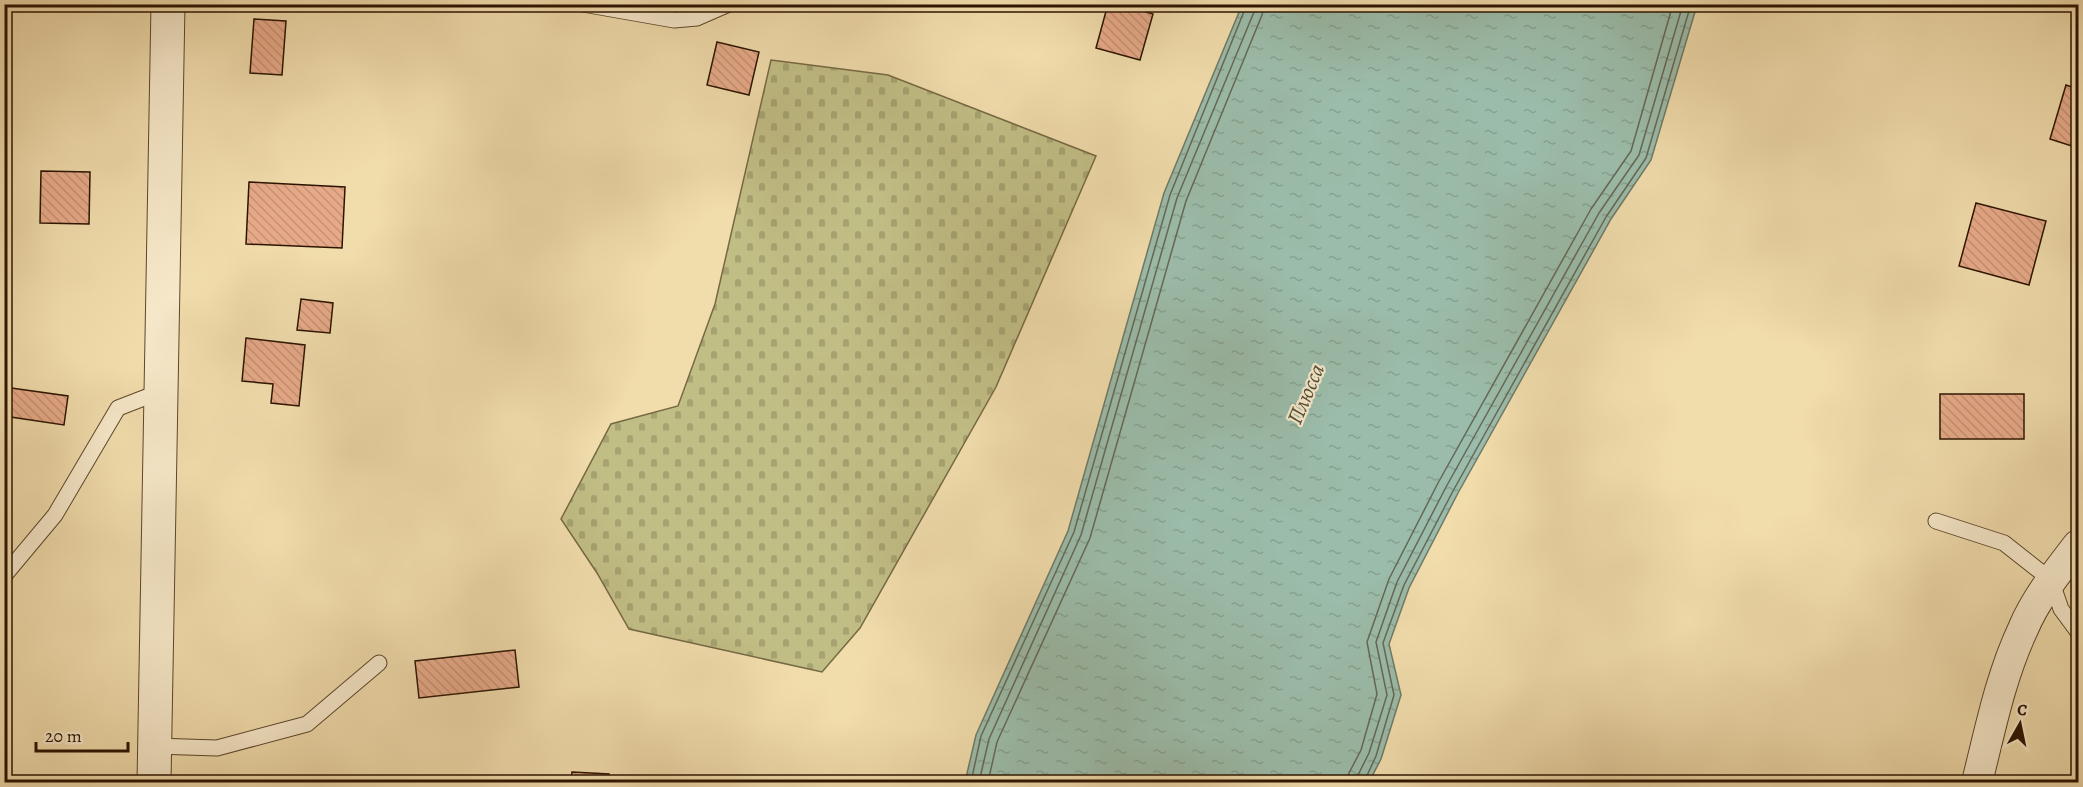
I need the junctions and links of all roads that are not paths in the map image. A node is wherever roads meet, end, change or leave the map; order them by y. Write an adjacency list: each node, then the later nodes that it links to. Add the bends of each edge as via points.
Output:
1 (168, 4): 4 (street)
2 (583, 4): 3 (lane, via 674,20 697,18)
3 (725, 5)
4 (162, 391): 7 (lane, via 118,408 55,515); 11 (street)
5 (1936, 521): 8 (lane, via 2004,543)
6 (2079, 545): 8 (street)
7 (4, 576)
8 (2051, 580): 9 (lane, via 2061,609); 13 (street, via 2023,628 2000,687)
9 (2079, 632)
10 (379, 663): 11 (lane, via 307,724 217,748)
11 (154, 746): 12 (street)
12 (154, 783)
13 (1977, 783)

